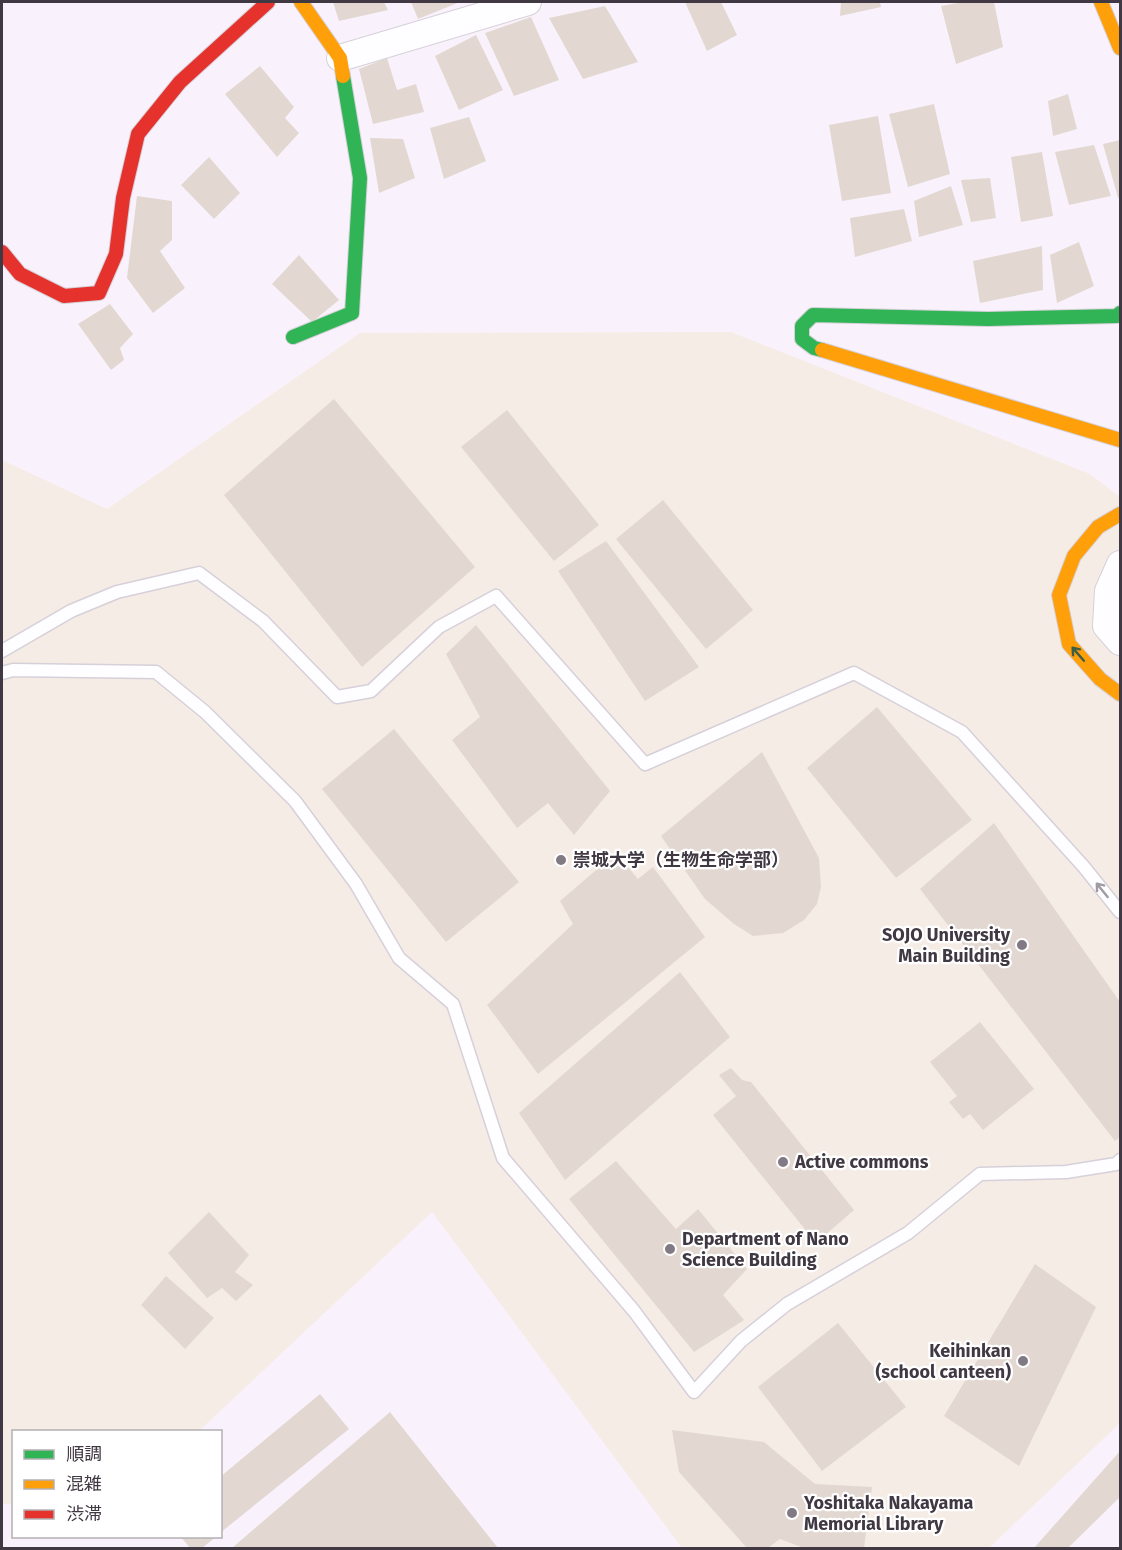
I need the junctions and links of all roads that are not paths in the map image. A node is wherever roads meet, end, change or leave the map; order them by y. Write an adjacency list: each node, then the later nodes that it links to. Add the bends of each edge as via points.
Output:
1 (268, 2): 7 (street, via 180,82 138,134 123,198 116,254 99,293 64,296 20,274)
2 (301, 2): 6 (street)
3 (528, 2): 6 (street)
4 (1101, 2): 5 (street)
5 (1120, 48)
6 (340, 58): 9 (street, via 360,178 352,313)
7 (2, 252)
8 (1120, 313): 10 (street, via 988,319 813,315 802,326 802,339 814,348)
9 (293, 337)
10 (1120, 440)
11 (1120, 514): 16 (street, one-way to 11, via 1100,679 1069,644 1059,595 1074,556 1098,527)
12 (1120, 564): 13 (street, via 1108,591 1106,626)
13 (1120, 642)
14 (2, 651): 17 (lane, one-way to 14, via 963,732 854,673 645,764 496,596 439,627 371,691 337,697 263,621 198,573 117,592 71,611)
15 (2, 673): 18 (lane, via 156,672 205,712 296,801 356,884 399,958 453,1004 503,1158 634,1311 694,1392 741,1341 787,1304 908,1233 980,1174 1066,1172 1116,1164)
16 (1120, 694)
17 (1120, 912)
18 (1120, 1160)

